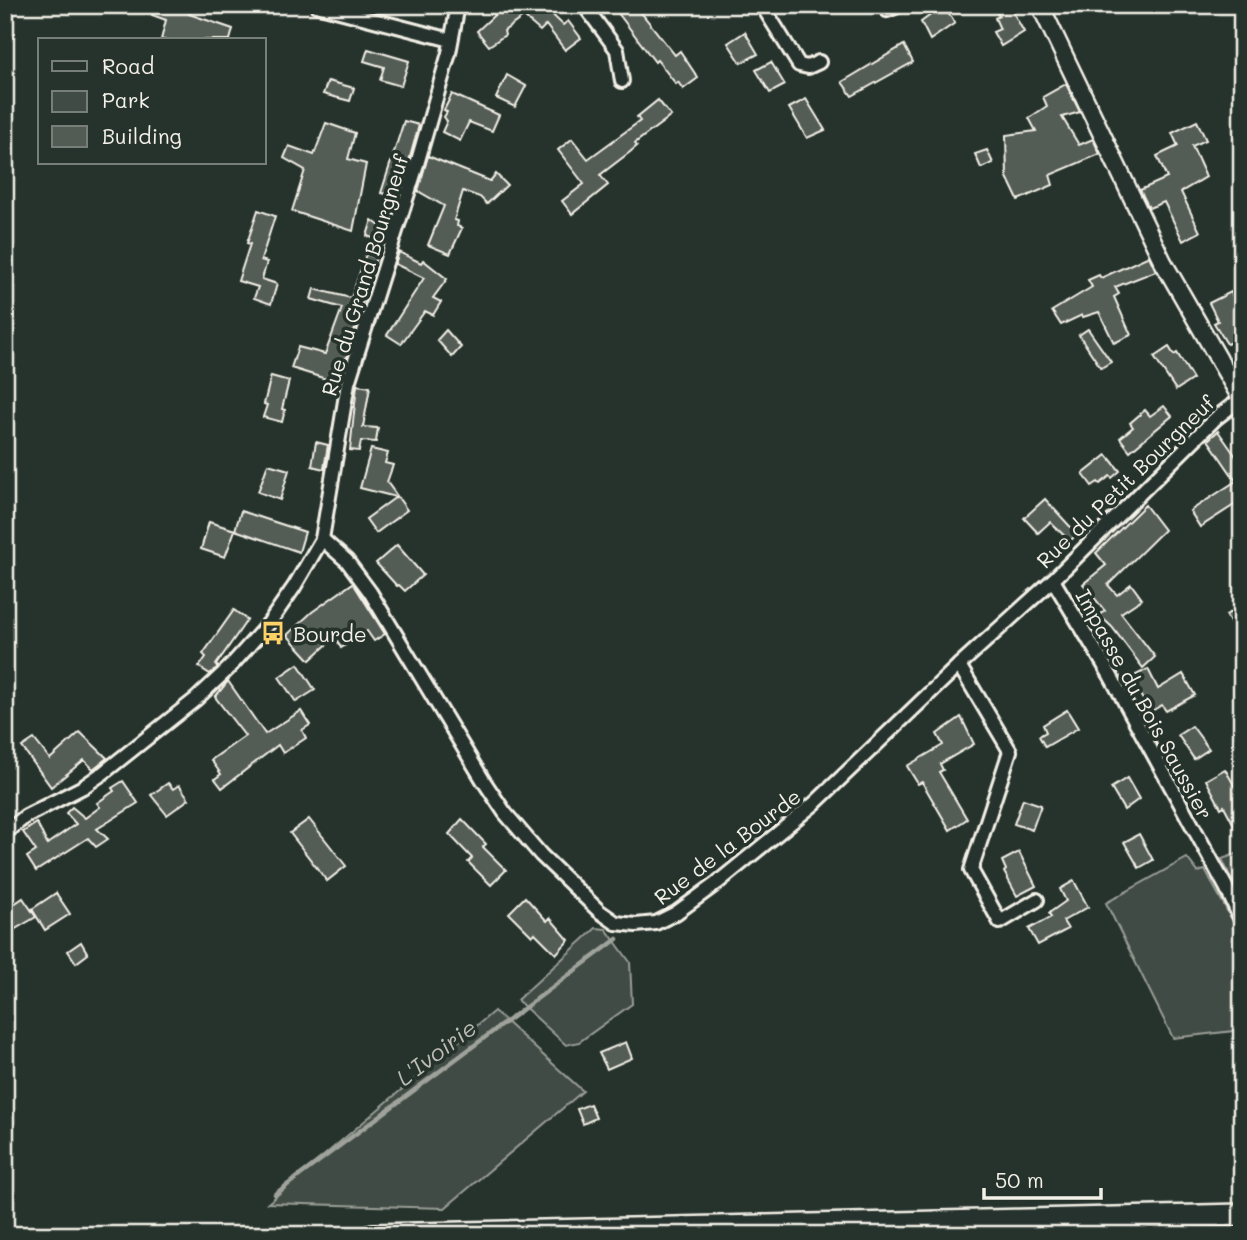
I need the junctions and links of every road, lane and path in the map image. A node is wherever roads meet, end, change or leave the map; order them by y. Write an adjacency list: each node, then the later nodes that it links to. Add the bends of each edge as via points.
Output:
1 (316, 5): 8 (street)
2 (458, 5): 8 (street, Rue du Grand Bourgneuf)
3 (584, 5): 10 (street, via 617,50)
4 (762, 5): 9 (street, via 799,65)
5 (883, 5): 6 (street, via 887,10)
6 (900, 5)
7 (1040, 5): 11 (street, Rue du Petit Bourgneuf, via 1163,262)
8 (452, 40): 12 (street, Rue du Grand Bourgneuf, via 348,383)
9 (819, 62)
10 (622, 81)
11 (1242, 399): 13 (street, Rue du Petit Bourgneuf, via 1216,418)
12 (322, 539): 14 (street, Rue de la Bourde, via 347,561 370,592 505,813 541,855 616,923 656,923 717,883 815,803); 15 (street, Rue du Grand Bourgneuf, via 269,624 196,699 103,773 26,816)
13 (1053, 580): 14 (street, Rue du Petit Bourgneuf); 17 (street, Impasse du Bois Saussier, via 1129,710)
14 (960, 665): 16 (street, via 1010,751 971,870 1000,922)
15 (5, 833)
16 (1037, 900)
17 (1242, 922)
18 (1242, 1215): 19 (highway)
19 (373, 1235)

